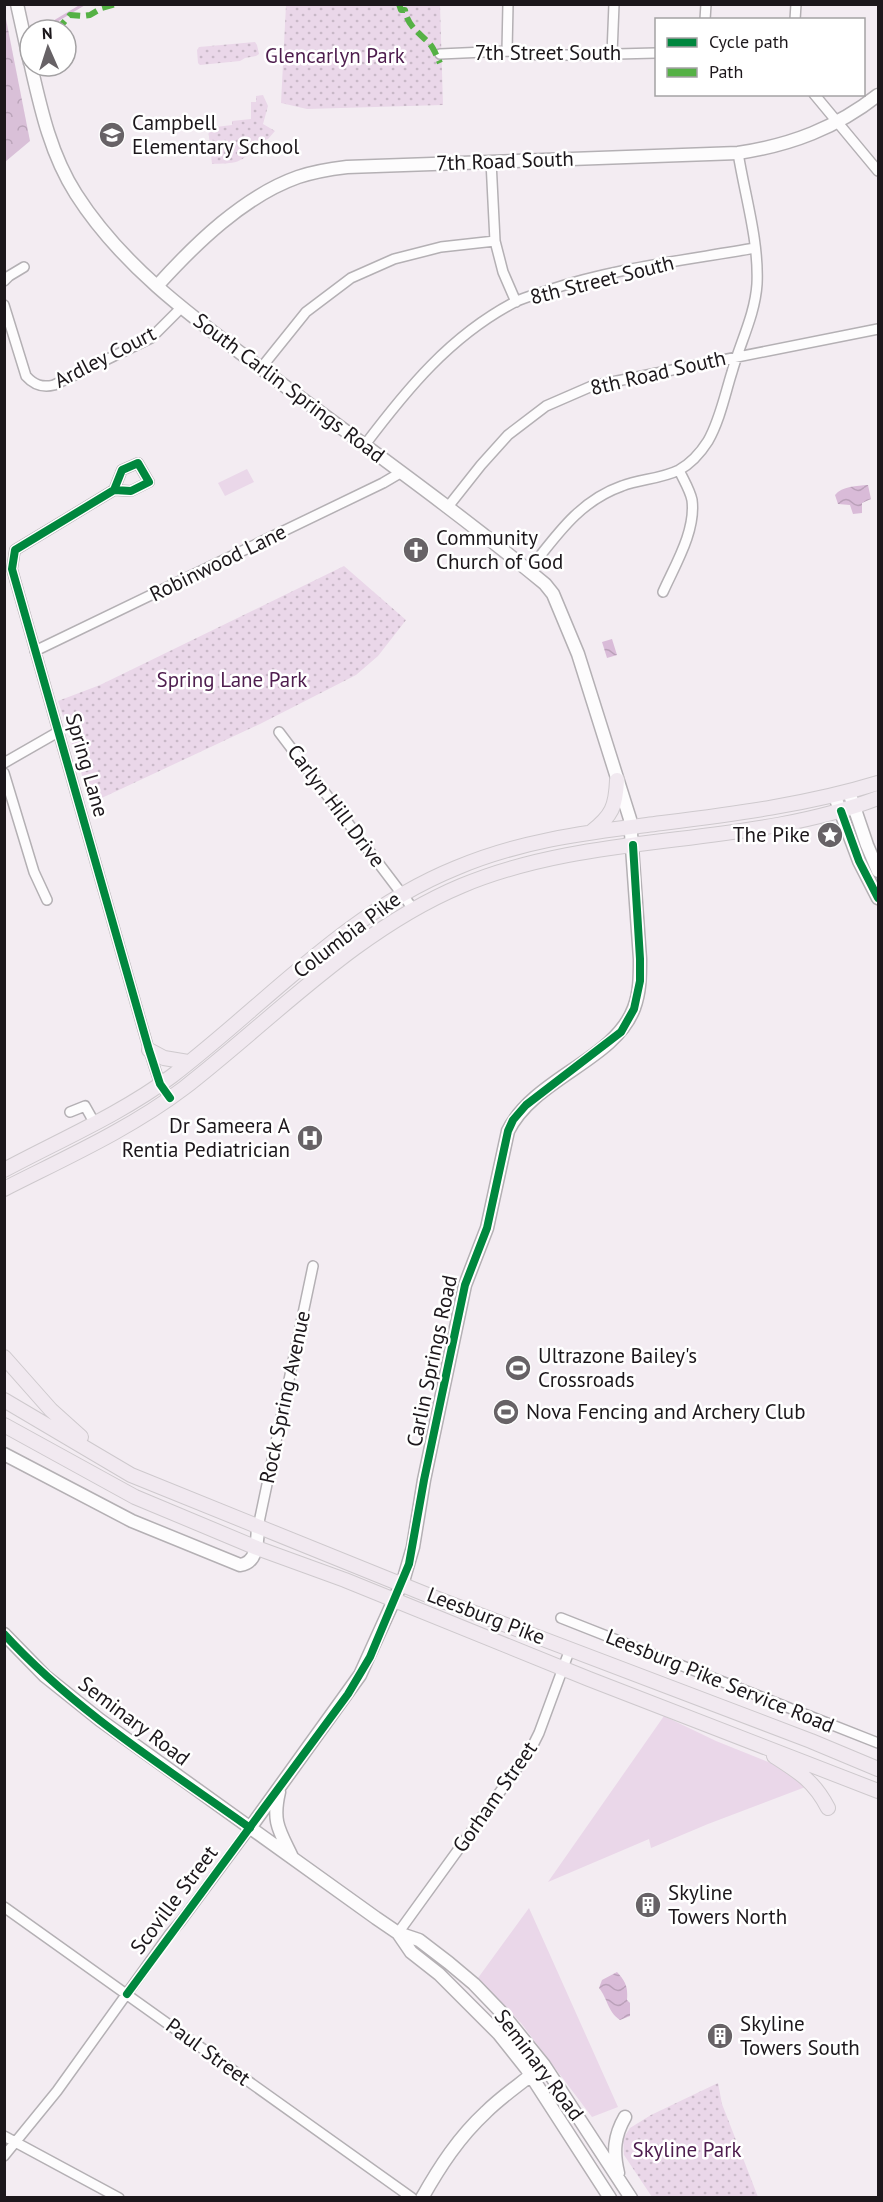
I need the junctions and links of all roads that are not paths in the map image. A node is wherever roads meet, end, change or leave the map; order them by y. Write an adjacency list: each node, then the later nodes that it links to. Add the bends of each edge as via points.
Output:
1 (508, 4): 3 (street)
2 (614, 4): 6 (street)
3 (507, 51): 5 (street, 7th Street South); 6 (street, 7th Street South, via 539,55)
4 (655, 53): 6 (street, 7th Street South)
5 (440, 54)
6 (612, 54)
7 (33, 78): 18 (main road, South Carlin Springs Road, via 45,126 74,191 119,250)
8 (879, 95): 10 (main road, 7th Road South)
9 (816, 96): 10 (street)
10 (837, 122): 11 (main road, 7th Road South, via 809,136); 13 (street)
11 (738, 153): 12 (main road, 7th Road South); 15 (street)
12 (491, 161): 14 (street); 18 (main road, 7th Road South, via 347,167 297,177 239,209)
13 (879, 171)
14 (495, 241): 19 (street); 24 (street, via 394,259 351,278 306,312)
15 (755, 248): 19 (street, 8th Street South, via 605,275); 23 (street, via 757,285)
16 (24, 267): 17 (street)
17 (4, 281)
18 (157, 286): 21 (main road, South Carlin Springs Road)
19 (516, 302): 25 (street, 8th Street South, via 455,343 425,370)
20 (4, 305): 21 (street, Ardley Court, via 26,376 42,386 54,385 151,338)
21 (182, 307): 24 (main road, South Carlin Springs Road)
22 (879, 329): 23 (street, 8th Road South)
23 (738, 356): 26 (street, via 708,440); 29 (street, 8th Road South, via 592,386 546,406 508,435)
24 (261, 368): 25 (main road, South Carlin Springs Road)
25 (364, 446): 27 (main road, South Carlin Springs Road)
26 (679, 470): 30 (street, via 603,493 565,523); 31 (street, via 692,498 691,522)
27 (400, 473): 29 (main road, South Carlin Springs Road); 32 (street, Robinwood Lane)
28 (114, 490): 32 (street, Spring Lane, via 15,550 12,569)
29 (447, 508): 30 (main road, South Carlin Springs Road)
30 (530, 570): 33 (main road, South Carlin Springs Road, via 553,594)
31 (663, 592)
32 (34, 651): 34 (street, Spring Lane)
33 (585, 678): 38 (main road, Carlin Springs Road)
34 (58, 732): 36 (street); 54 (street, Spring Lane)
35 (279, 732): 50 (street, Carlyn Hill Drive)
36 (4, 763)
37 (4, 773): 44 (street)
38 (617, 780): 46 (main road, Carlin Springs Road); 47 (main road, via 613,809)
39 (879, 783): 40 (main road, Columbia Pike)
40 (849, 792): 41 (main road, Columbia Pike); 43 (main road)
41 (834, 796): 43 (main road); 46 (main road, Columbia Pike)
42 (879, 798): 43 (main road, Columbia Pike)
43 (847, 809): 48 (main road, Columbia Pike, via 754,829); 49 (main road); 51 (main road, via 859,861)
44 (15, 811): 45 (street); 52 (street)
45 (4, 817)
46 (632, 827): 47 (main road, Columbia Pike); 48 (main road, Carlin Springs Road)
47 (591, 832): 50 (main road, Columbia Pike, via 494,854)
48 (633, 844): 53 (main road, Columbia Pike, via 526,864 466,884); 70 (main road, Carlin Springs Road, via 640,970 634,1010 621,1032 526,1104 508,1131 487,1228 465,1285 413,1547)
49 (879, 871)
50 (402, 894): 53 (street, Carlyn Hill Drive); 55 (main road, Columbia Pike, via 341,935)
51 (879, 898)
52 (47, 900)
53 (414, 910): 57 (main road, Columbia Pike, via 351,952)
54 (149, 1050): 55 (main road, via 164,1058); 56 (street, Spring Lane)
55 (188, 1062): 56 (main road, Columbia Pike)
56 (160, 1084): 57 (street, Spring Lane); 59 (main road, Columbia Pike)
57 (170, 1098): 61 (main road, Columbia Pike)
58 (70, 1112): 59 (street, via 85,1106)
59 (94, 1122): 60 (main road, Columbia Pike)
60 (4, 1170)
61 (4, 1189)
62 (313, 1266): 68 (street, Rock Spring Avenue)
63 (4, 1357): 67 (main road, via 75,1433)
64 (4, 1400): 67 (main road, Leesburg Pike)
65 (4, 1425): 69 (main road, Leesburg Pike, via 135,1497)
66 (4, 1454): 69 (main road, via 132,1521 201,1550 244,1565 252,1559)
67 (131, 1475): 68 (main road, Leesburg Pike)
68 (258, 1527): 69 (main road); 70 (main road, Leesburg Pike)
69 (256, 1548): 71 (main road, Leesburg Pike)
70 (402, 1584): 71 (main road, Carlin Springs Road); 74 (main road, Leesburg Pike)
71 (394, 1601): 75 (main road, Leesburg Pike); 79 (main road, Carlin Springs Road, via 360,1675)
72 (561, 1618): 77 (street, Leesburg Pike Service Road)
73 (4, 1634): 82 (main road, Seminary Road, via 63,1691)
74 (570, 1649): 75 (street, Gorham Street); 78 (main road, Leesburg Pike)
75 (563, 1668): 76 (main road, Leesburg Pike); 85 (street, Gorham Street, via 531,1749)
76 (750, 1741): 80 (main road, Leesburg Pike); 81 (main road, via 810,1781)
77 (879, 1743)
78 (879, 1769)
79 (280, 1788): 82 (main road, Carlin Springs Road); 83 (main road, via 276,1822)
80 (879, 1791)
81 (828, 1808)
82 (250, 1828): 83 (main road, Seminary Road); 86 (street, Scoville Street)
83 (293, 1858): 85 (main road, Seminary Road)
84 (4, 1907): 86 (street, Paul Street)
85 (398, 1933): 87 (main road, Seminary Road, via 419,1940 474,1984); 88 (main road, Seminary Road, via 411,1952 477,2011)
86 (127, 1994): 91 (street, Scoville Street); 95 (street, Paul Street)
87 (544, 2065): 88 (main road); 93 (main road, Seminary Road)
88 (531, 2076): 96 (main road, via 467,2131); 97 (main road, Seminary Road)
89 (625, 2117): 93 (main road, via 615,2142)
90 (4, 2136): 91 (street)
91 (16, 2143): 92 (street, Scoville Street); 94 (street)
92 (4, 2156)
93 (619, 2180): 98 (main road, Seminary Road)
94 (119, 2198)
95 (412, 2198)
96 (422, 2198)
97 (610, 2198)
98 (631, 2198)

